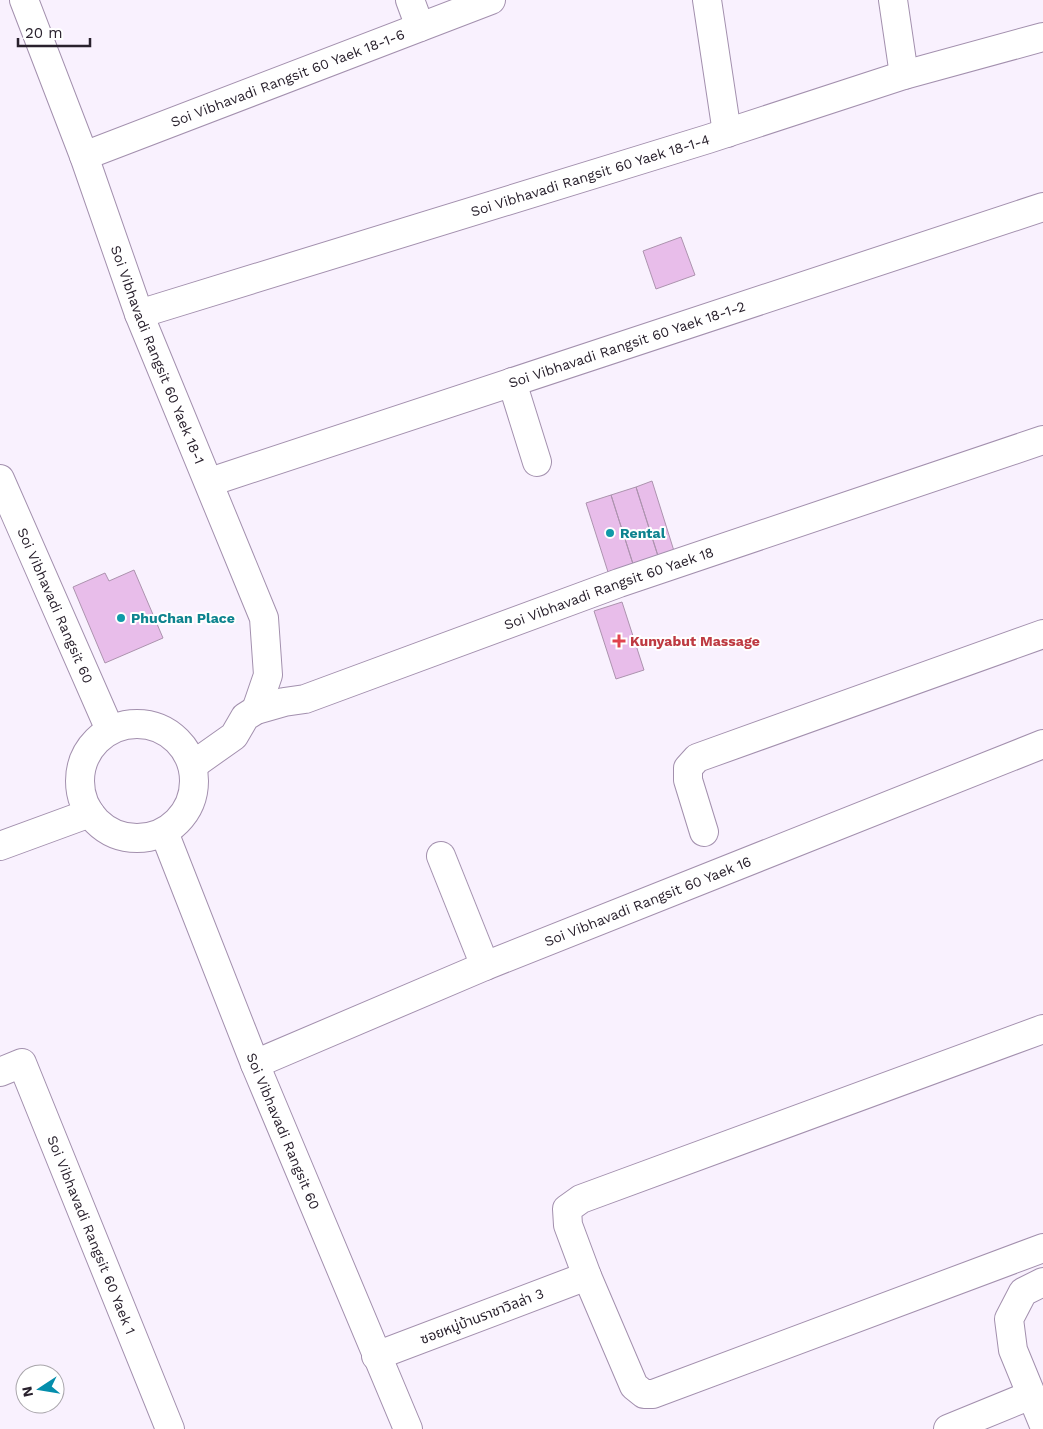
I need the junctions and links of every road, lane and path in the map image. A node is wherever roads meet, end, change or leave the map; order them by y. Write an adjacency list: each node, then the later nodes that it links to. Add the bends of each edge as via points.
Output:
1 (24, 0): 10 (street, Soi Vibhavadi Rangsit 60 Yaek 18-1)
2 (410, 0): 6 (street)
3 (491, 0): 6 (street, Soi Vibhavadi Rangsit 60 Yaek 18-1-6)
4 (708, 0): 9 (street)
5 (893, 0): 8 (street)
6 (420, 27): 10 (street, Soi Vibhavadi Rangsit 60 Yaek 18-1-6)
7 (1043, 37): 8 (street, Soi Vibhavadi Rangsit 60 Yaek 18-1-4)
8 (904, 75): 9 (street, Soi Vibhavadi Rangsit 60 Yaek 18-1-4)
9 (727, 133): 12 (street, Soi Vibhavadi Rangsit 60 Yaek 18-1-4)
10 (84, 156): 12 (street, Soi Vibhavadi Rangsit 60 Yaek 18-1)
11 (1043, 207): 13 (street, Soi Vibhavadi Rangsit 60 Yaek 18-1-2)
12 (139, 314): 17 (street, Soi Vibhavadi Rangsit 60 Yaek 18-1)
13 (512, 382): 15 (street); 17 (street, Soi Vibhavadi Rangsit 60 Yaek 18-1-2)
14 (1043, 440): 19 (street, Soi Vibhavadi Rangsit 60 Yaek 18, via 619,583 305,699)
15 (536, 462)
16 (0, 479): 20 (street, Soi Vibhavadi Rangsit 60)
17 (210, 482): 19 (street, Soi Vibhavadi Rangsit 60 Yaek 18-1, via 264,618 268,675)
18 (1043, 634): 25 (street, via 697,758 688,768 688,780)
19 (256, 710): 22 (street, Soi Vibhavadi Rangsit 60 Yaek 18, via 245,717 234,736)
20 (110, 730): 22 (street, via 126,724 143,723 160,728 186,749); 23 (street, via 95,742 85,758 80,776 82,795)
21 (1043, 744): 28 (street, Soi Vibhavadi Rangsit 60 Yaek 16)
22 (192, 765): 24 (street, via 195,784 190,804 180,820)
23 (90, 813): 24 (street, via 116,834 132,838); 26 (street)
24 (164, 832): 30 (street, Soi Vibhavadi Rangsit 60)
25 (704, 832)
26 (0, 846)
27 (441, 856): 28 (street)
28 (485, 966): 30 (street, Soi Vibhavadi Rangsit 60 Yaek 16)
29 (1043, 1029): 33 (street, via 581,1199 567,1209 568,1225)
30 (255, 1064): 35 (street, Soi Vibhavadi Rangsit 60)
31 (0, 1072): 38 (street, Soi Vibhavadi Rangsit 60 Yaek 1, via 22,1063)
32 (1043, 1248): 33 (street, via 653,1394 644,1394 634,1386)
33 (587, 1276): 35 (street, ซอยหมู่บ้านราชาวิลล่า 3)
34 (1043, 1282): 36 (street, via 1023,1292 1009,1319 1013,1350)
35 (376, 1356): 39 (street, Soi Vibhavadi Rangsit 60)
36 (1031, 1395): 37 (street); 40 (street)
37 (1043, 1423)
38 (170, 1429)
39 (408, 1429)
40 (948, 1429)

